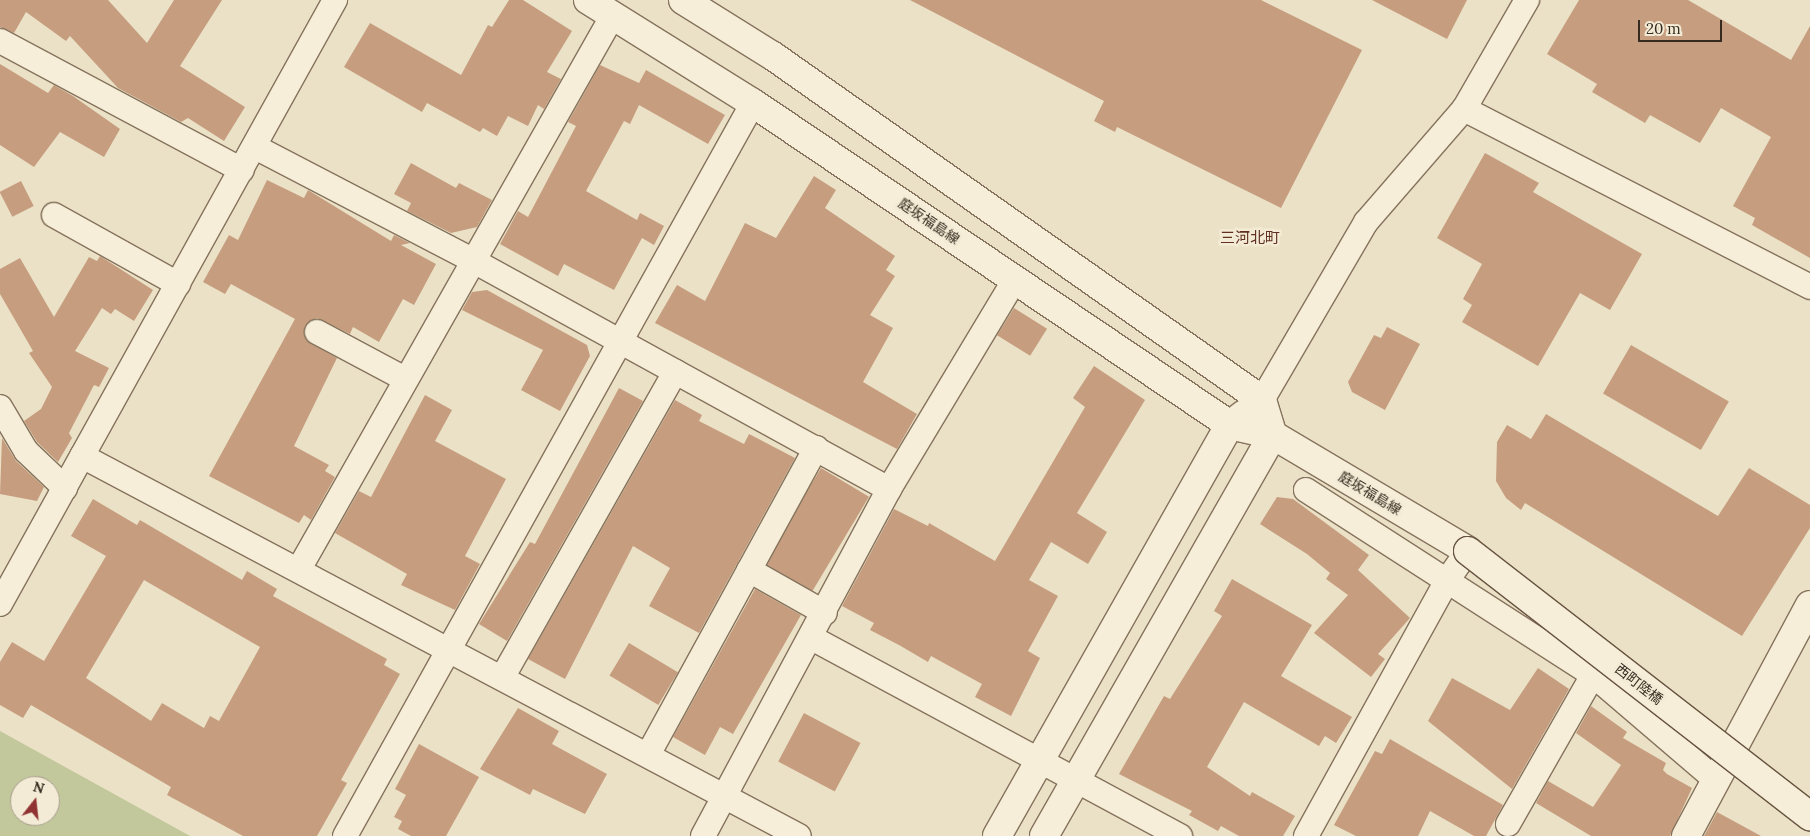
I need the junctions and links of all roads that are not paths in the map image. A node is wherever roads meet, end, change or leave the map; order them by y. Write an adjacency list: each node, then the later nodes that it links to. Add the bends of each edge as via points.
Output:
1 (335, 0): 9 (street)
2 (588, 0): 5 (main road, 庭坂福島線)
3 (684, 0): 20 (main road, via 773,56)
4 (1527, 0): 8 (street)
5 (613, 15): 7 (main road, 庭坂福島線); 12 (street)
6 (0, 42): 10 (street)
7 (753, 103): 13 (main road, 庭坂福島線); 17 (street)
8 (1464, 109): 15 (street); 20 (street, via 1366,222)
9 (255, 147): 10 (street); 12 (street)
10 (242, 170): 14 (street)
11 (54, 215): 14 (street)
12 (472, 260): 17 (street); 19 (street)
13 (1016, 279): 22 (main road, 庭坂福島線); 27 (street)
14 (178, 284): 25 (street)
15 (1810, 287)
16 (317, 332): 19 (street)
17 (619, 342): 18 (street); 37 (street)
18 (675, 372): 24 (street); 39 (street)
19 (405, 379): 30 (street)
20 (1262, 400): 22 (main road); 23 (main road)
21 (0, 406): 26 (street, via 26,451)
22 (1230, 424): 23 (main road, 庭坂福島線); 41 (main road)
23 (1272, 435): 29 (main road, 庭坂福島線); 42 (main road)
24 (816, 448): 27 (street); 31 (street)
25 (82, 456): 26 (street); 30 (street)
26 (65, 488): 33 (street)
27 (889, 489): 35 (street)
28 (1306, 490): 32 (street)
29 (1468, 551): 32 (street); 45 (main road, 西町陸橋, bridge)
30 (299, 569): 37 (street)
31 (749, 570): 35 (street); 40 (street)
32 (1446, 582): 38 (street); 53 (street)
33 (0, 604)
34 (1810, 605): 43 (main road)
35 (825, 613): 36 (street)
36 (812, 638): 41 (street); 44 (street)
37 (446, 649): 39 (street); 47 (street)
38 (1593, 674): 43 (street); 46 (street)
39 (502, 678): 40 (street)
40 (648, 753): 44 (street)
41 (1040, 758): 42 (street); 50 (main road)
42 (1075, 778): 51 (main road); 52 (street)
43 (1717, 781): 54 (main road)
44 (725, 798): 48 (street); 49 (street)
45 (1810, 816)
46 (1508, 824)
47 (345, 836)
48 (703, 836)
49 (799, 836)
50 (997, 836)
51 (1044, 836)
52 (1180, 836)
53 (1306, 836)
54 (1686, 836)

